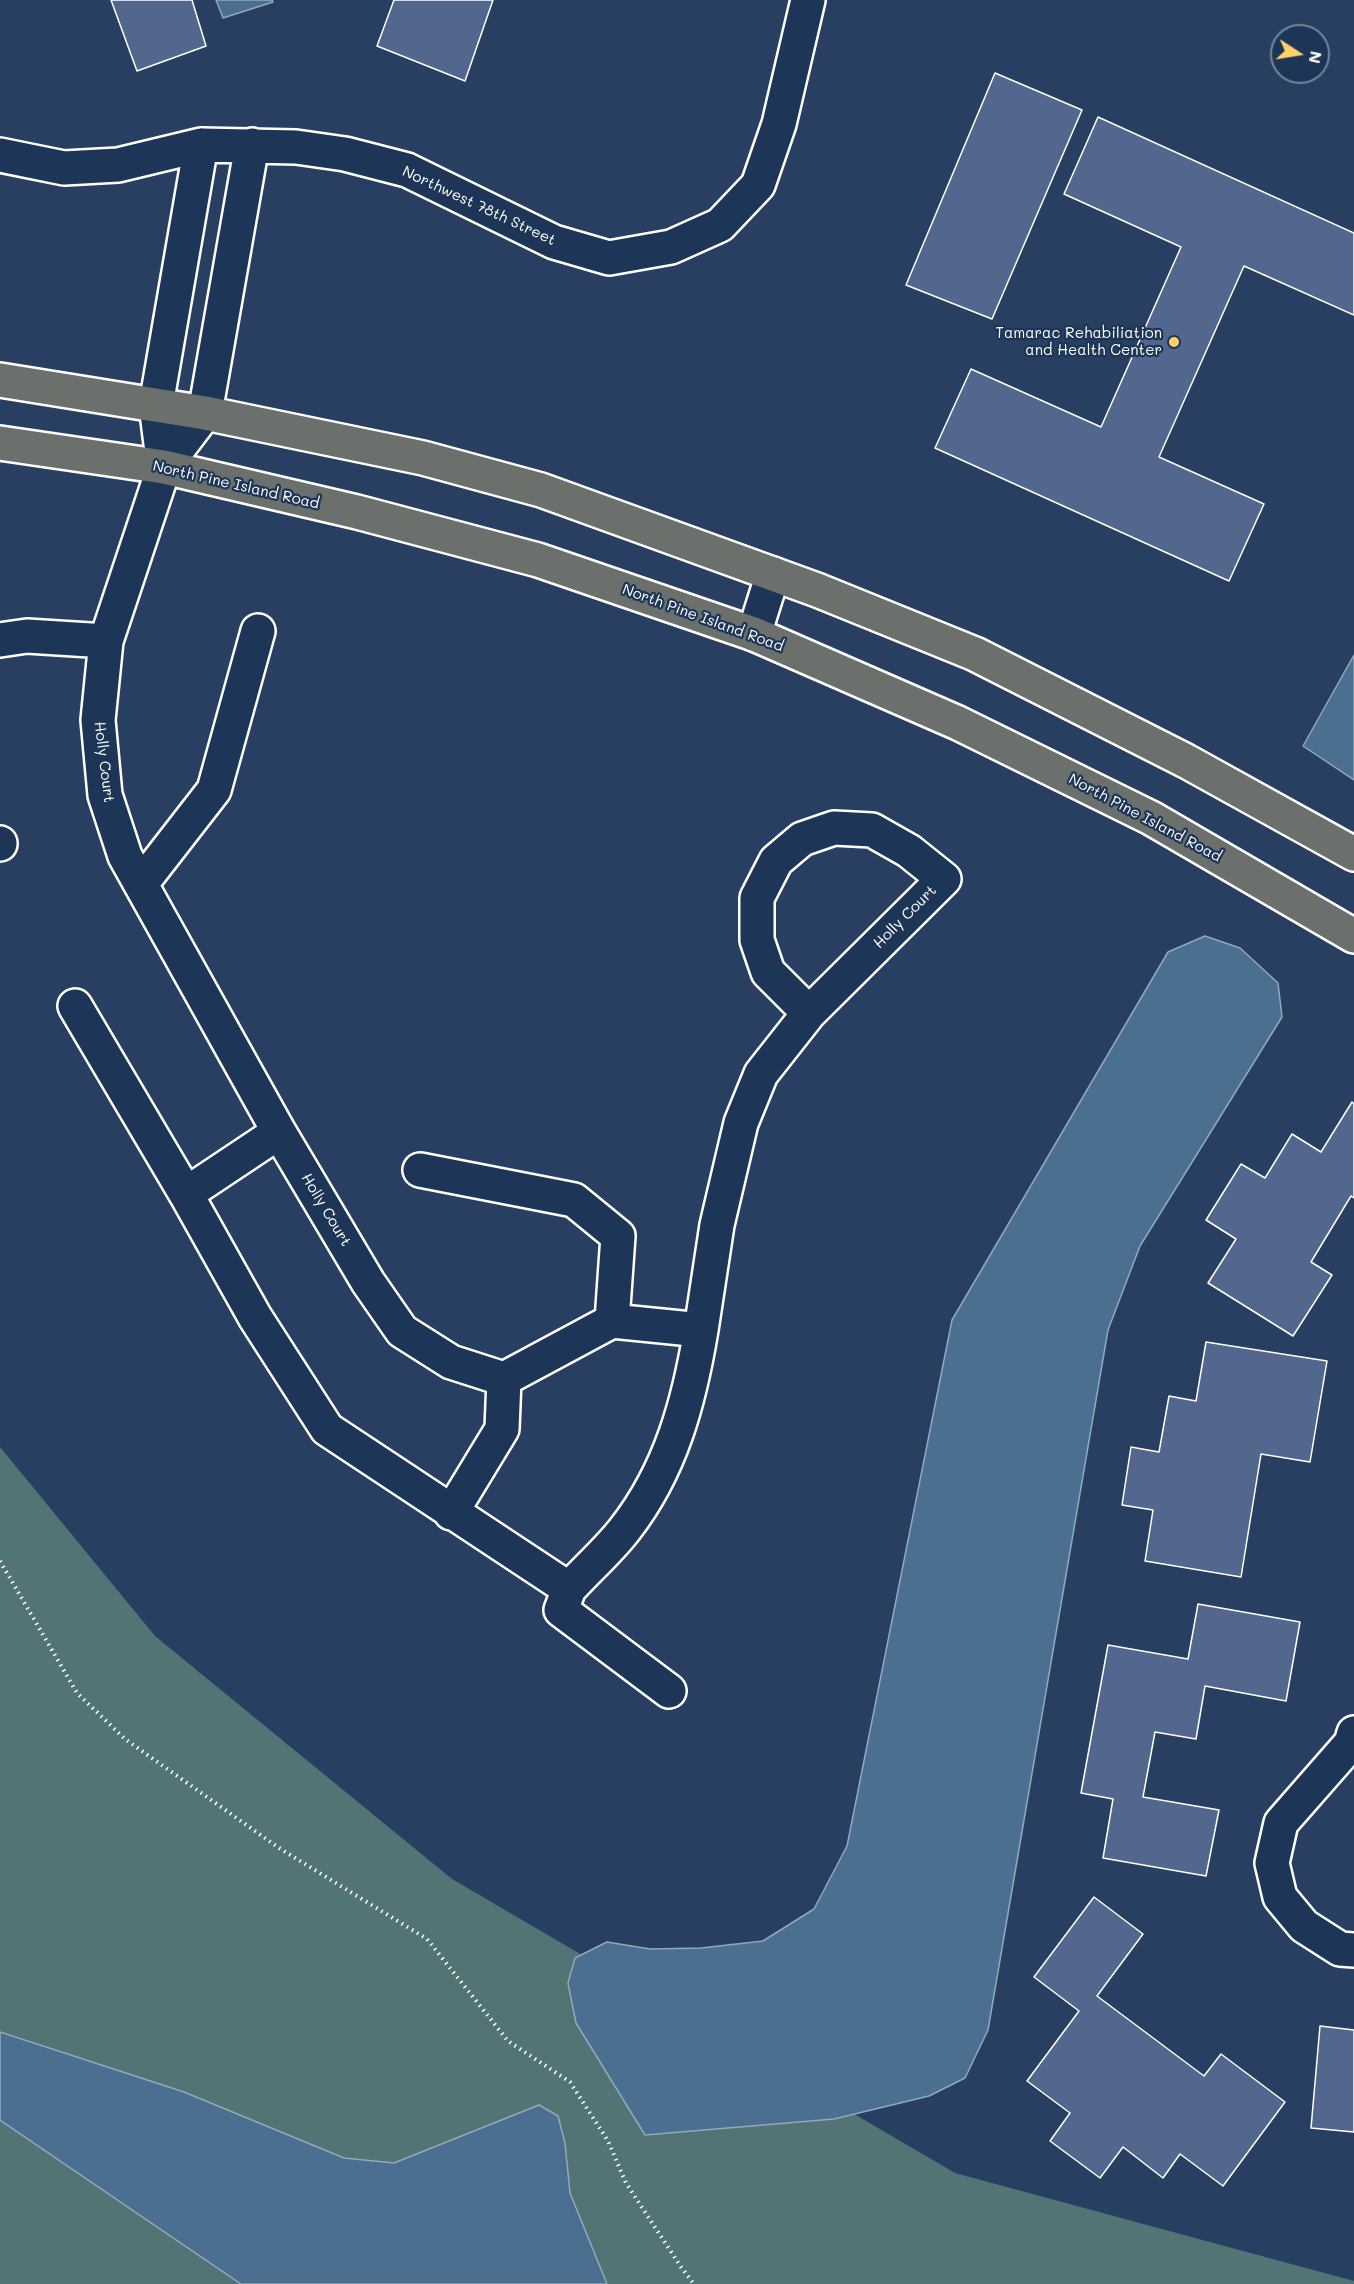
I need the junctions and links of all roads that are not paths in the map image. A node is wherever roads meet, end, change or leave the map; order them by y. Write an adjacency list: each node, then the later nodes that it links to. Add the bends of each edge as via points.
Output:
1 (808, 0): 3 (lane, Northwest 78th Street, via 780,124 758,185 720,225 671,247 609,258 554,243 406,170 345,154)
2 (201, 145): 3 (lane, Northwest 78th Street); 4 (lane, Northwest 78th Street, via 118,165 64,168); 6 (lane)
3 (252, 145): 7 (lane)
4 (0, 155)
5 (0, 380): 6 (main road)
6 (156, 405): 7 (main road); 9 (lane)
7 (205, 412): 9 (lane); 10 (main road, via 423,458 541,490)
8 (0, 442): 9 (main road, North Pine Island Road)
9 (164, 467): 12 (main road, North Pine Island Road, via 538,560); 14 (lane, Holly Court)
10 (773, 574): 12 (lane); 15 (main road, via 975,654 1186,760)
11 (258, 631): 16 (lane, via 214,790)
12 (754, 634): 17 (main road, North Pine Island Road, via 958,723 1151,818)
13 (0, 640): 14 (lane, via 27,636)
14 (106, 641): 16 (lane, Holly Court, via 98,720 105,795 125,856)
15 (1354, 854)
16 (141, 884): 20 (lane, Holly Court)
17 (1354, 936)
18 (75, 1006): 22 (lane)
19 (809, 1013): 19 (lane, Holly Court, via 768,972 757,940 757,898 776,861 802,839 834,828 872,831 909,850 945,879); 24 (lane, Holly Court, via 760,1074 741,1123 717,1225)
20 (279, 1132): 22 (lane); 25 (lane, Holly Court, via 368,1282 402,1331 452,1362)
21 (420, 1170): 23 (lane, via 574,1200 618,1236)
22 (186, 1194): 26 (lane, via 255,1317 327,1429)
23 (612, 1321): 24 (lane); 25 (lane)
24 (701, 1330): 27 (lane, Holly Court, via 693,1379 669,1456 625,1529)
25 (504, 1379): 26 (lane, via 501,1429)
26 (451, 1513): 27 (lane)
27 (569, 1589): 28 (lane, via 561,1610)
28 (669, 1691)
29 (1353, 1740): 30 (lane, via 1281,1823 1272,1863 1280,1897 1304,1926 1340,1949)
30 (1354, 1950)

